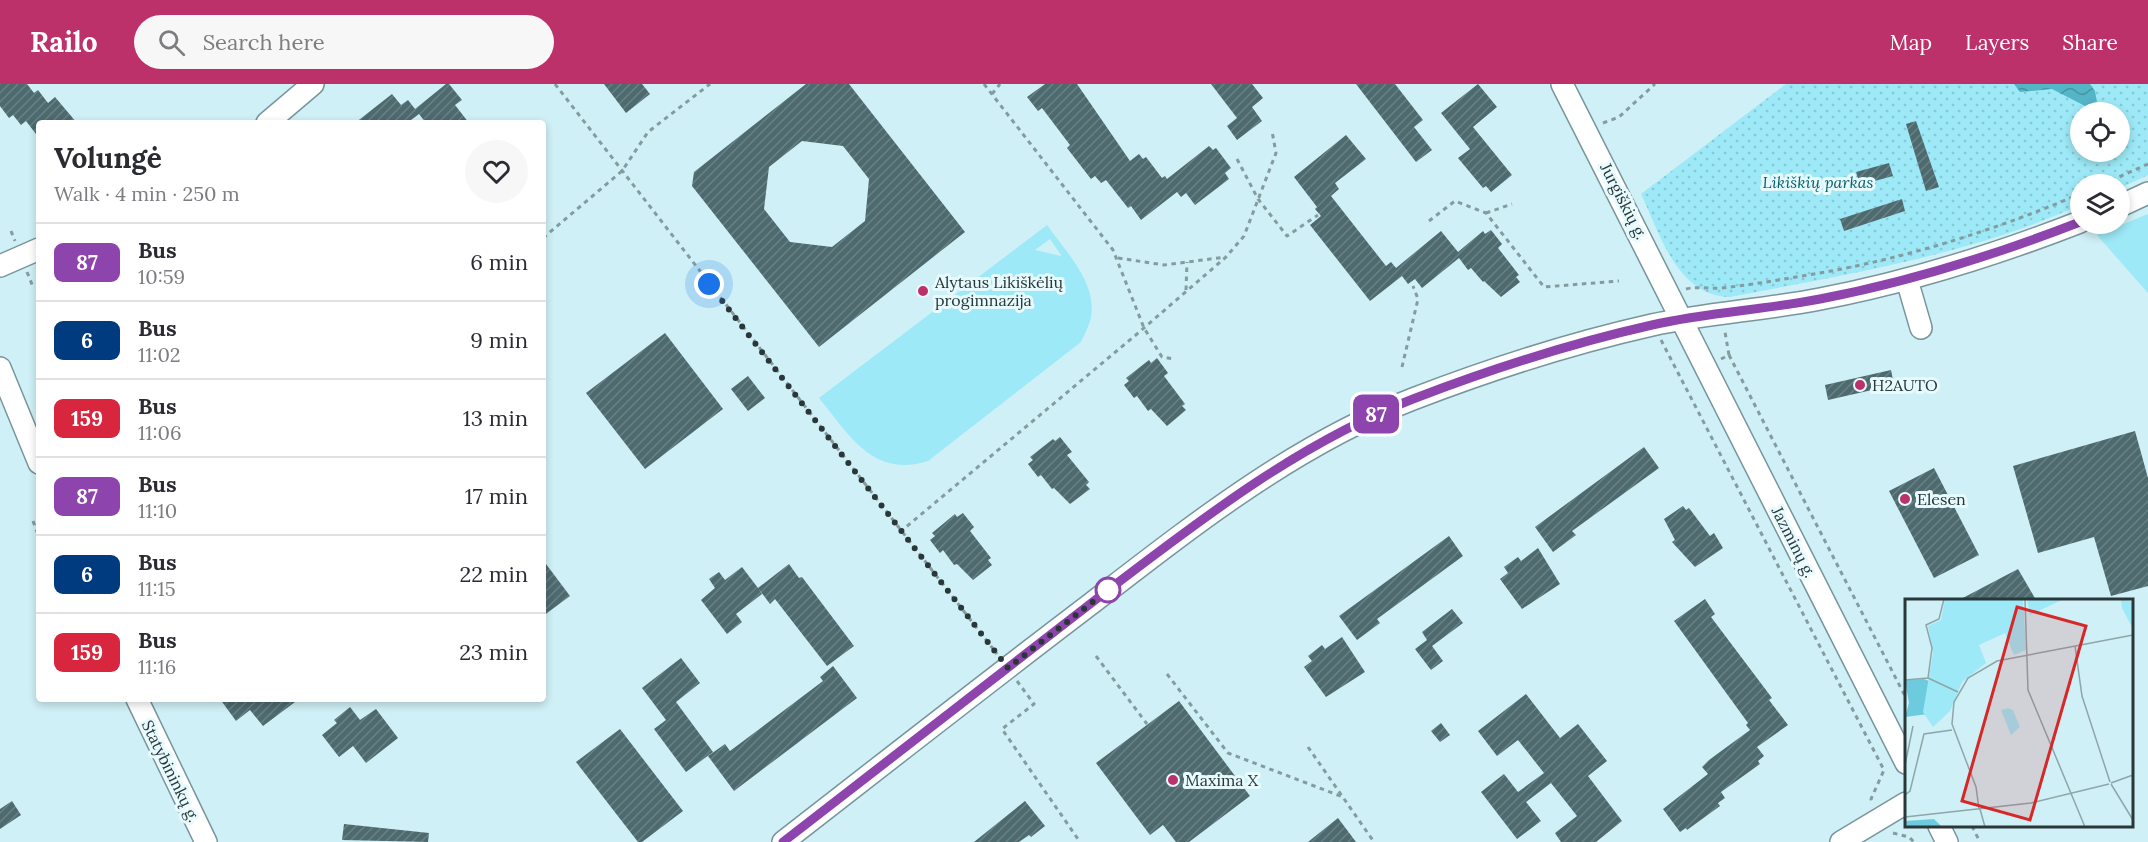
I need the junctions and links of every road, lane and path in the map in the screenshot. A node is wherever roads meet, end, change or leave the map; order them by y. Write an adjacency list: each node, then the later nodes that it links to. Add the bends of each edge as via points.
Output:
1 (313, 84): 9 (street)
2 (555, 84): 14 (path)
3 (710, 84): 14 (path, via 648,132)
4 (984, 84): 8 (path)
5 (1000, 84): 8 (path)
6 (1562, 84): 10 (street, Jurgiškių g.)
7 (1656, 84): 10 (path, via 1619,117)
8 (992, 94): 28 (path)
9 (271, 120)
10 (1587, 129): 38 (street, Jurgiškių g.)
11 (1272, 131): 18 (path, via 1276,153)
12 (1237, 159): 18 (path)
13 (2148, 164): 15 (path)
14 (622, 171): 25 (path); 49 (path)
15 (2126, 174)
16 (2148, 193): 19 (street)
17 (2070, 198): 35 (path, via 1944,244 1811,275)
18 (1258, 199): 22 (path, via 1287,236); 27 (path, via 1244,236)
19 (2130, 201)
20 (1512, 204): 21 (path)
21 (1486, 213): 23 (path, via 1455,201); 32 (path, via 1544,287)
22 (1317, 215)
23 (1429, 221)
24 (2070, 226): 31 (street, via 2016,247)
25 (546, 235)
26 (36, 250): 30 (street)
27 (1226, 257): 29 (path); 36 (path)
28 (1118, 258): 29 (path, via 1164,266); 39 (path)
29 (1187, 262): 36 (path)
30 (0, 266)
31 (1907, 280): 37 (street, via 1815,300); 40 (street)
32 (1619, 281)
33 (1413, 286): 43 (path, via 1418,299)
34 (1705, 288): 35 (path)
35 (1720, 288): 37 (path)
36 (1186, 292): 39 (path)
37 (1722, 314): 38 (street); 41 (path)
38 (1683, 320): 44 (street, Jazminų g.); 51 (street, via 1653,325 1476,376 1329,436 1177,538)
39 (1144, 328): 42 (path, via 1162,357); 49 (path)
40 (1921, 328)
41 (1730, 355): 44 (path); 53 (path)
42 (1175, 359)
43 (1402, 367)
44 (1705, 367): 57 (street, Jazminų g.); 60 (path, via 1682,379 1884,770 1871,800)
45 (0, 369): 46 (street)
46 (36, 455)
47 (33, 521): 48 (path)
48 (36, 529)
49 (900, 532): 51 (path)
50 (1096, 656): 55 (path)
51 (1008, 668): 64 (street); 65 (path, via 1035,704 1002,729)
52 (1167, 674): 58 (path, via 1228,753)
53 (1905, 696)
54 (138, 702): 63 (street, Statybininkų g.)
55 (1147, 724)
56 (1308, 747): 58 (path)
57 (1905, 761)
58 (1343, 797): 66 (path)
59 (1905, 804): 60 (street)
60 (1881, 819): 67 (street); 68 (path, via 1888,832)
61 (1940, 827): 69 (street)
62 (1973, 827): 70 (path)
63 (206, 842)
64 (783, 842)
65 (1080, 842)
66 (1374, 842)
67 (1841, 842)
68 (1914, 842)
69 (1947, 842)
70 (1980, 842)

